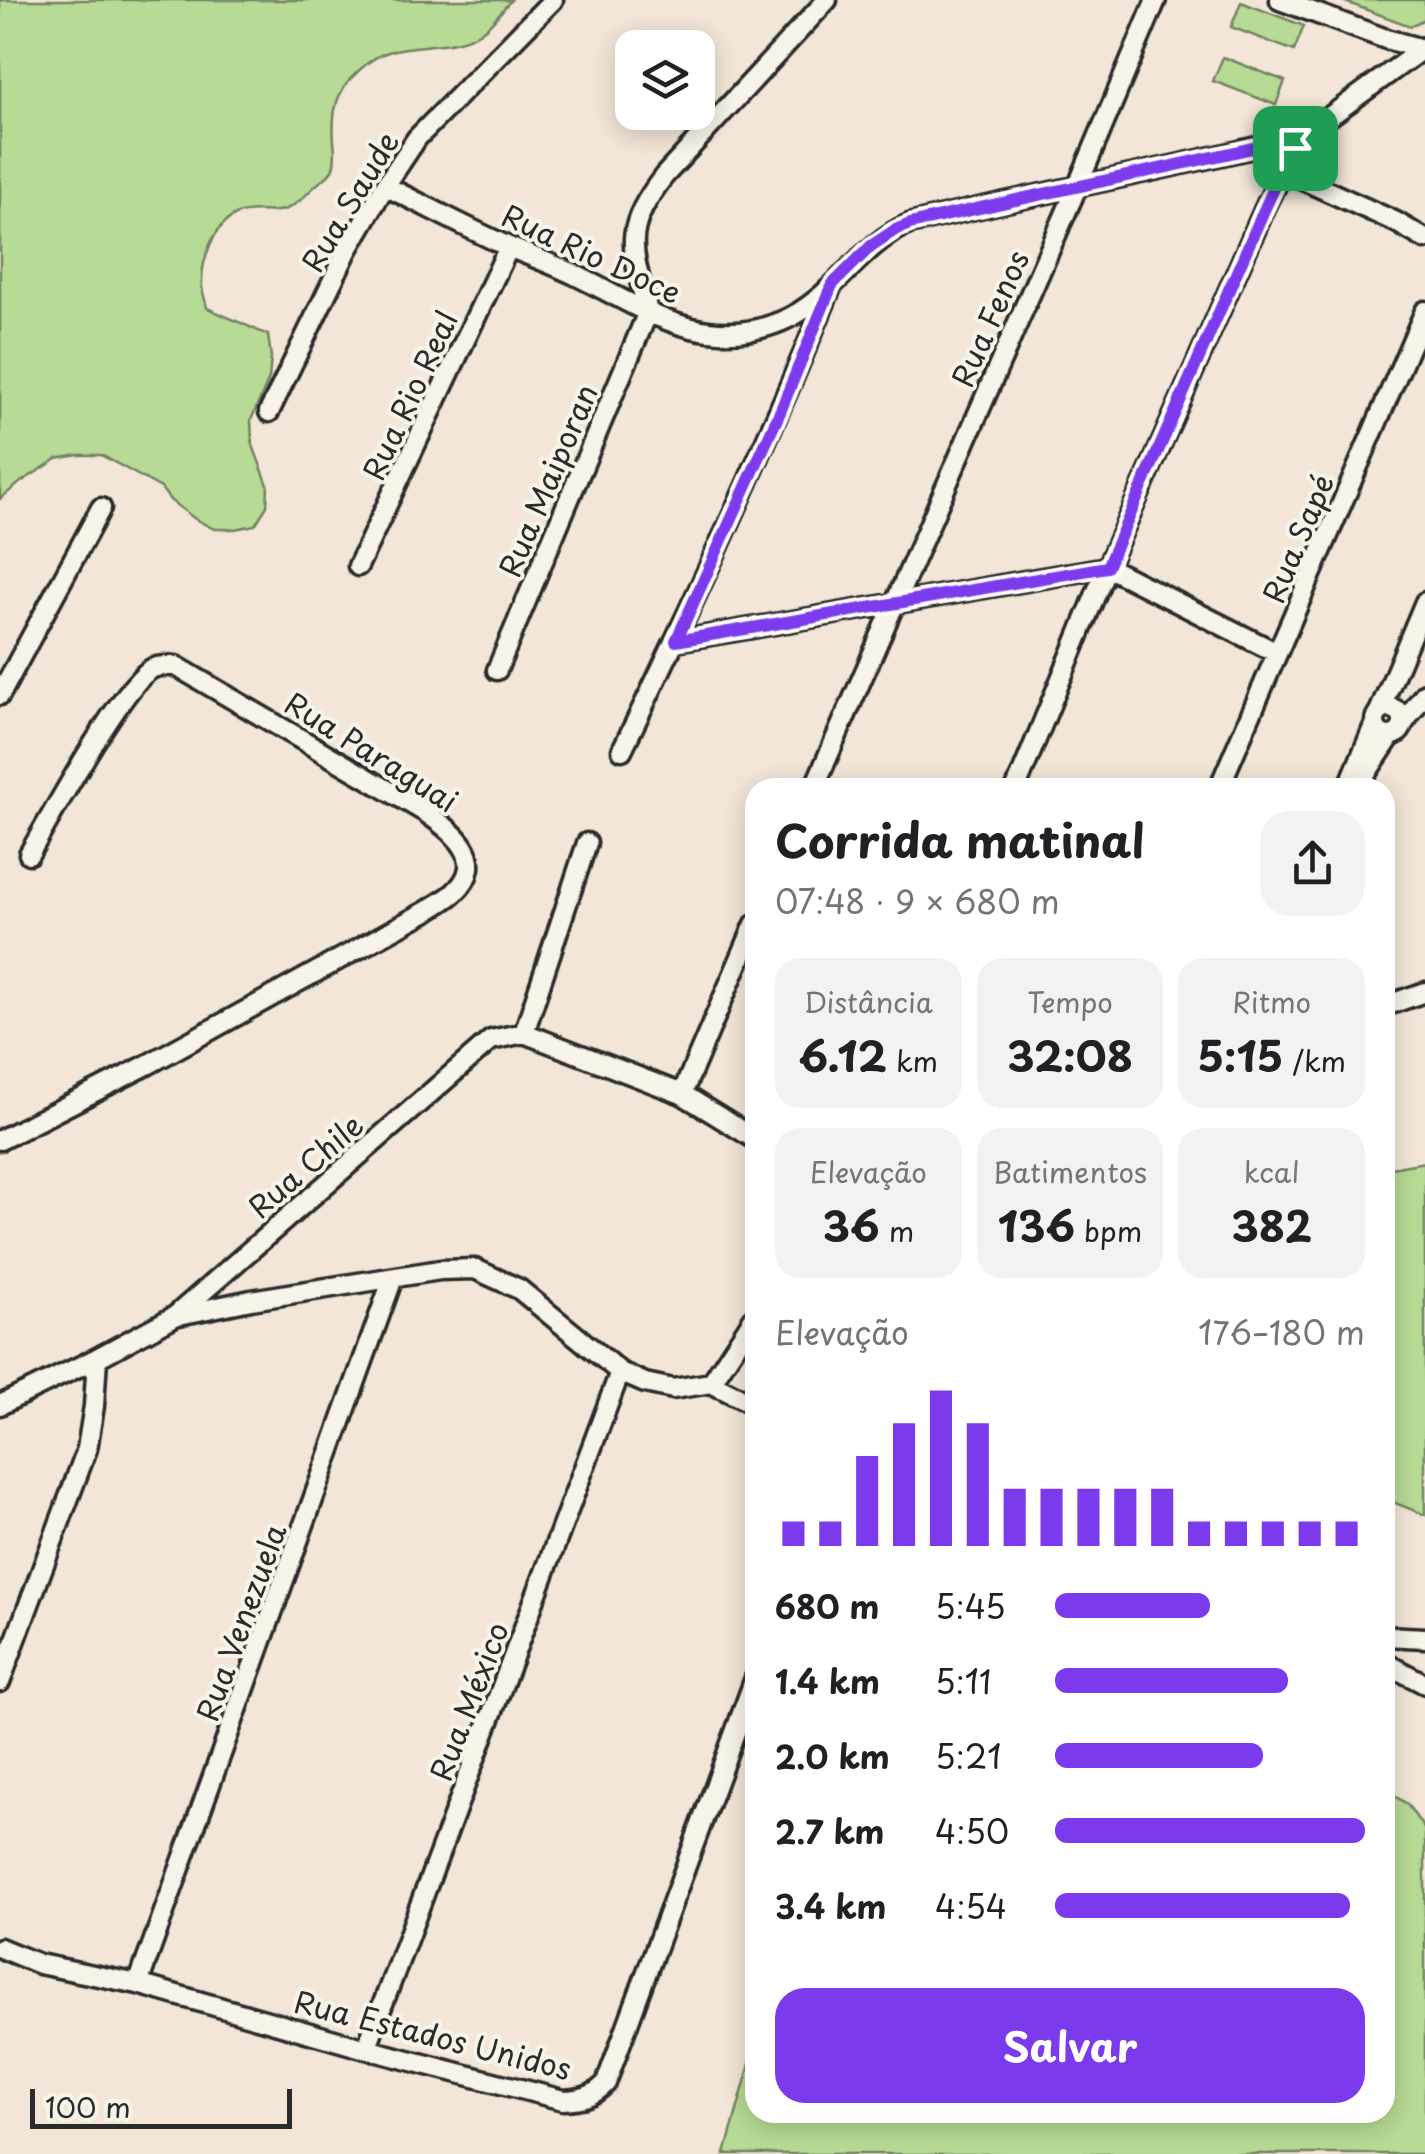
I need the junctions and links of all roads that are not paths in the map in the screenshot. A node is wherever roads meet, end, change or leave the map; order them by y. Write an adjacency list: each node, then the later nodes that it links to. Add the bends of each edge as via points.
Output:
1 (554, 0): 8 (street, Rua Saude, via 417,138)
2 (828, 0): 14 (street, via 647,198 633,241)
3 (1156, 0): 9 (street, Rua Fenos)
4 (1280, 0): 5 (street)
5 (1424, 48): 6 (street)
6 (1303, 136): 7 (street); 9 (street, Rua Rio Doce)
7 (1282, 171): 10 (street); 18 (street)
8 (385, 186): 11 (street, Rua Rio Doce); 15 (street, Rua Saude, via 346,251)
9 (1078, 186): 12 (street, Rua Rio Doce, via 895,230); 19 (street, Rua Fenos)
10 (1425, 239)
11 (509, 247): 14 (street, Rua Rio Doce); 17 (street, Rua Rio Real)
12 (832, 285): 14 (street, Rua Rio Doce, via 805,310 747,331 689,327); 21 (street)
13 (1425, 311): 22 (street, Rua Sapé)
14 (648, 312): 23 (street, Rua Maiporan)
15 (269, 412)
16 (101, 508): 25 (street)
17 (358, 566)
18 (1107, 567): 19 (street); 22 (street); 30 (street)
19 (894, 602): 21 (street); 29 (street, Rua Fenos)
20 (1425, 602): 26 (street)
21 (676, 641): 28 (street)
22 (1278, 653): 31 (street, Rua Sapé)
23 (497, 670)
24 (1425, 693): 27 (street)
25 (0, 696)
26 (1376, 717): 27 (street, via 1380,733); 32 (street)
27 (1397, 730): 33 (street)
28 (622, 750)
29 (818, 778)
30 (1020, 778)
31 (1223, 778)
32 (1352, 778)
33 (1364, 778)
34 (587, 843): 39 (street)
35 (29, 854): 42 (street, Rua Paraguai, via 122,700 152,668 176,666 424,812 460,839 469,860 467,878 427,911)
36 (745, 947): 40 (street)
37 (1425, 992): 38 (street)
38 (1395, 1002)
39 (524, 1033): 40 (street); 44 (street, Rua Chile, via 490,1040)
40 (682, 1094): 41 (street)
41 (745, 1134)
42 (0, 1140)
43 (393, 1278): 44 (street); 47 (street, via 476,1268 519,1289); 58 (street, Rua Venezuela)
44 (175, 1316): 46 (street)
45 (745, 1332): 48 (street)
46 (97, 1358): 50 (street); 54 (street, via 87,1448)
47 (620, 1372): 48 (street, via 673,1389); 59 (street, Rua México)
48 (712, 1383): 49 (street)
49 (745, 1400)
50 (0, 1404)
51 (1395, 1636): 52 (street)
52 (1425, 1638)
53 (1395, 1669): 55 (street)
54 (0, 1682)
55 (1425, 1684)
56 (745, 1705): 59 (street, Rua Estados Unidos, via 606,2084 596,2094 564,2100)
57 (0, 1948): 58 (street, Rua Estados Unidos, via 39,1964)
58 (138, 1984): 59 (street, Rua Estados Unidos)
59 (366, 2049)

